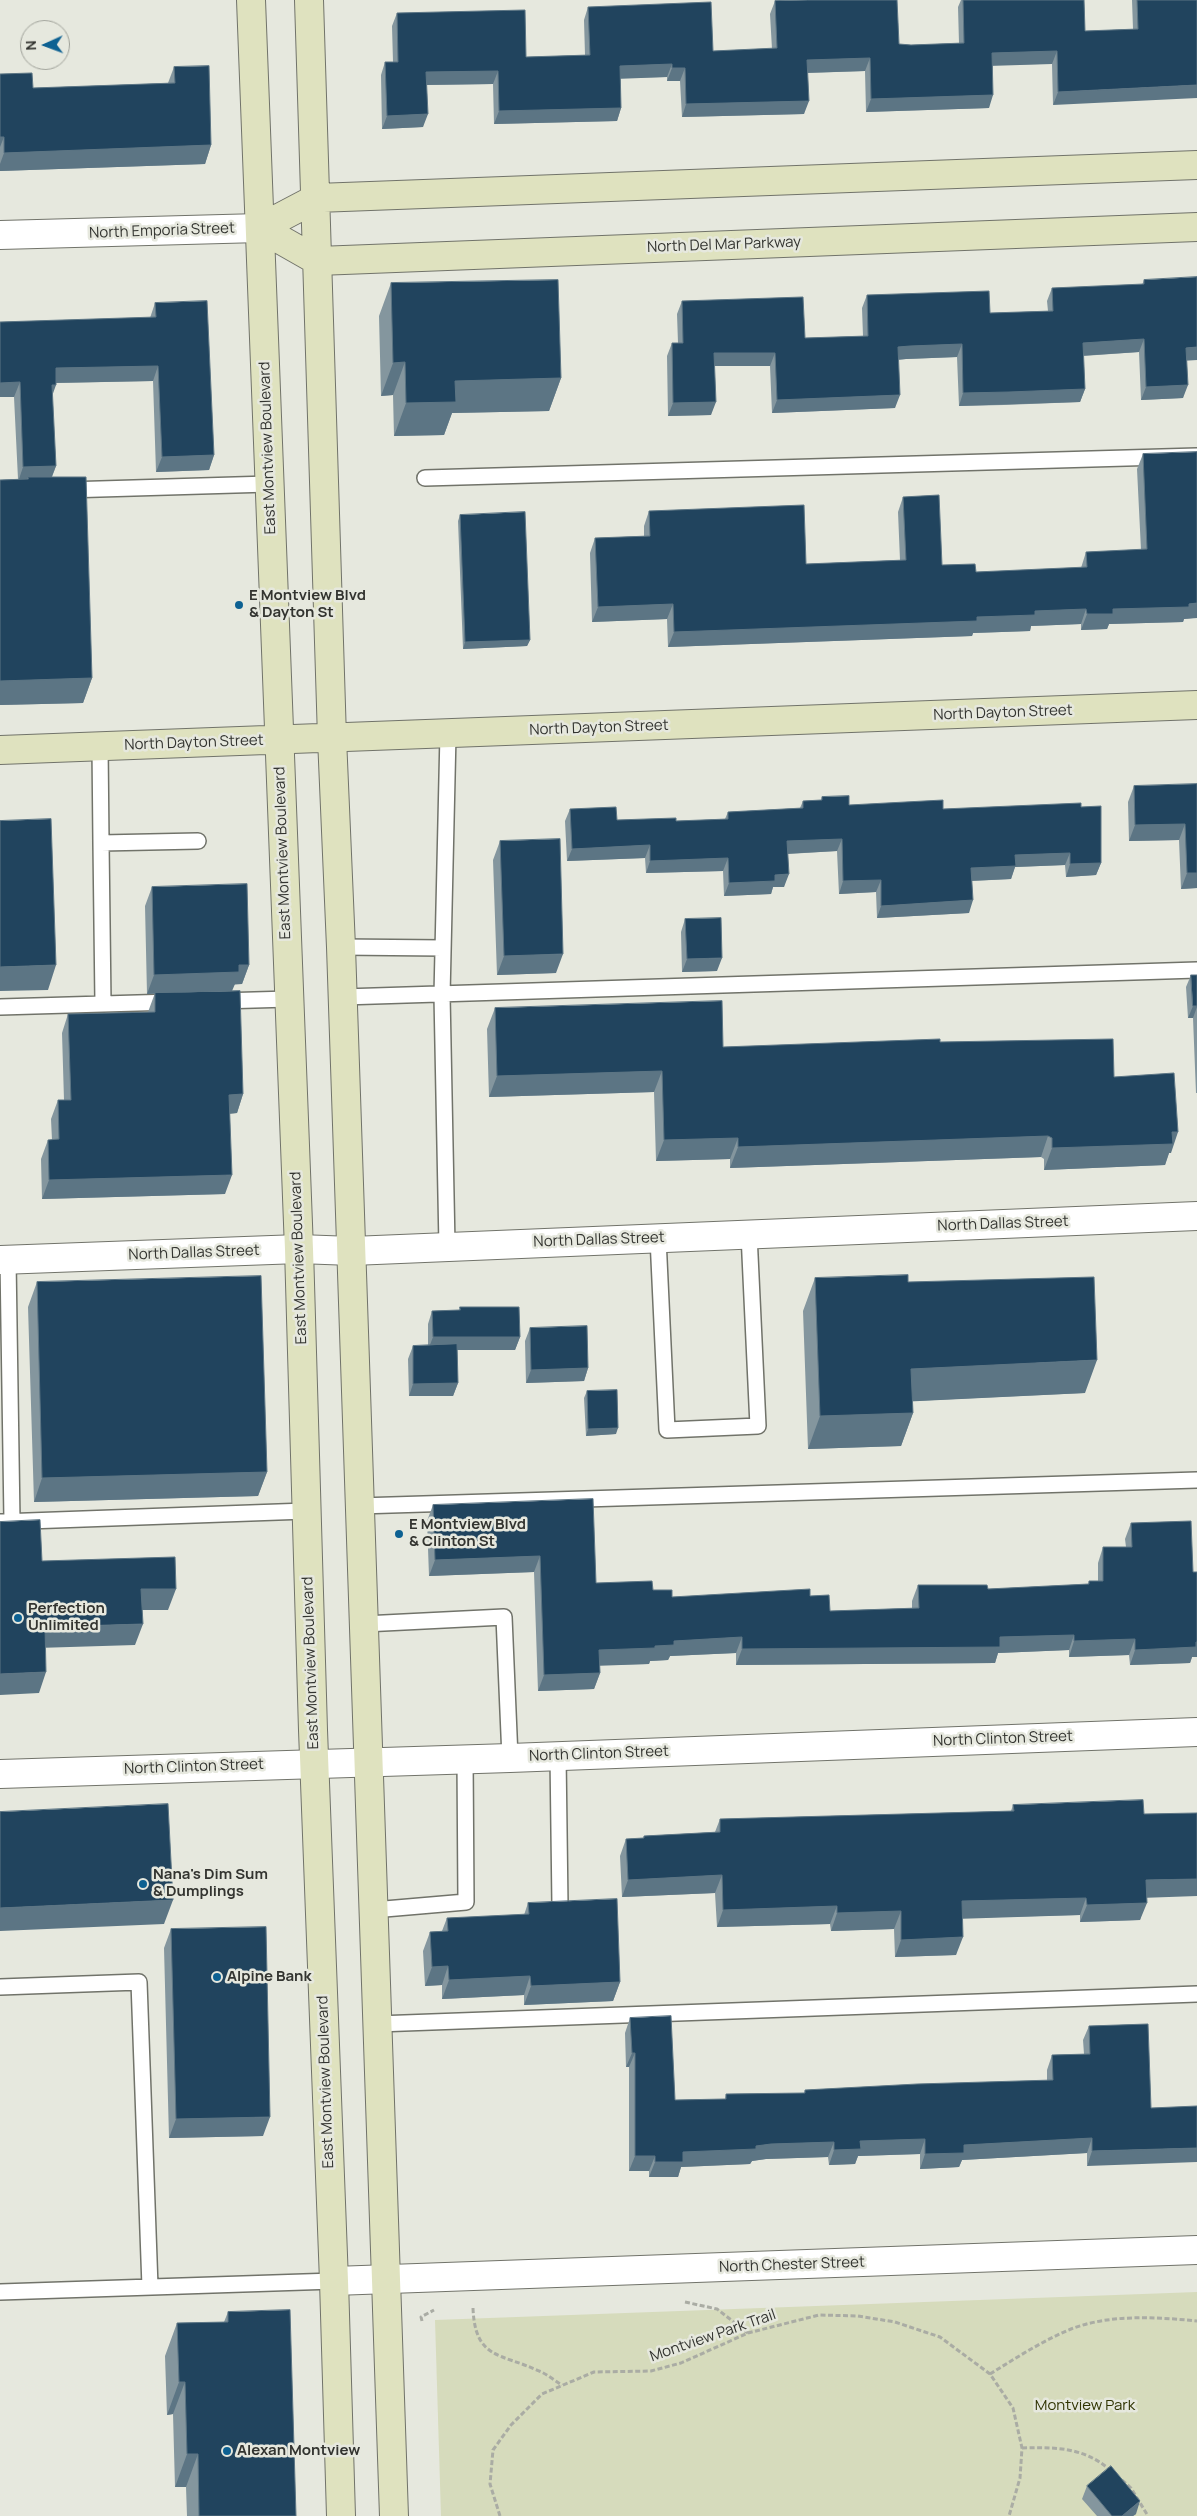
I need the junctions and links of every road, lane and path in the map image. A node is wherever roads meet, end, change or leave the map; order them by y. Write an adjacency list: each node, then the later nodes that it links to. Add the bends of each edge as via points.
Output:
1 (251, 0): 6 (main road, East Montview Boulevard)
2 (309, 0): 4 (main road)
3 (1197, 165): 4 (main road)
4 (317, 198): 6 (main road, North Emporia Street); 8 (main road)
5 (1197, 227): 8 (main road, North Del Mar Parkway)
6 (260, 228): 7 (street, North Emporia Street); 8 (main road); 11 (main road, East Montview Boulevard)
7 (0, 235)
8 (318, 261): 15 (main road)
9 (1197, 456): 10 (lane)
10 (425, 478)
11 (269, 484): 12 (lane); 16 (main road, East Montview Boulevard)
12 (50, 490)
13 (1197, 705): 14 (main road, North Dayton Street)
14 (448, 734): 15 (main road, North Dayton Street); 22 (lane)
15 (332, 738): 16 (main road, North Dayton Street); 21 (main road)
16 (279, 740): 17 (main road, North Dayton Street); 26 (main road, East Montview Boulevard)
17 (100, 746): 18 (main road, North Dayton Street); 20 (lane)
18 (0, 750)
19 (198, 841): 20 (lane)
20 (101, 843): 27 (lane)
21 (341, 947): 22 (lane); 25 (main road)
22 (443, 948): 24 (lane)
23 (1197, 970): 24 (lane)
24 (442, 995): 25 (lane); 32 (lane)
25 (343, 997): 34 (main road)
26 (289, 999): 27 (lane); 33 (main road, East Montview Boulevard)
27 (103, 1004): 28 (lane)
28 (0, 1007)
29 (1197, 1216): 30 (street, North Dallas Street)
30 (748, 1234): 31 (street, North Dallas Street); 31 (lane, via 758,1426 667,1430)
31 (658, 1238): 32 (street, North Dallas Street)
32 (448, 1246): 34 (street, North Dallas Street)
33 (299, 1249): 34 (street, North Dallas Street); 35 (street, North Dallas Street); 40 (main road, East Montview Boulevard)
34 (352, 1251): 39 (main road)
35 (4, 1260): 36 (lane)
36 (4, 1359): 37 (lane)
37 (5, 1464): 41 (lane)
38 (1197, 1480): 39 (lane)
39 (358, 1506): 42 (main road)
40 (306, 1511): 41 (lane); 48 (main road, East Montview Boulevard)
41 (6, 1522)
42 (364, 1624): 46 (lane, via 504,1617); 47 (main road)
43 (1197, 1732): 44 (street, North Clinton Street)
44 (558, 1755): 46 (street, North Clinton Street); 50 (lane)
45 (465, 1758): 46 (street, North Clinton Street); 47 (street, North Clinton Street); 51 (lane, via 466,1902)
46 (510, 1758)
47 (367, 1762): 48 (street, North Clinton Street); 51 (main road)
48 (314, 1764): 49 (street, North Clinton Street); 57 (main road, East Montview Boulevard)
49 (0, 1774)
50 (560, 1906)
51 (373, 1910): 54 (main road)
52 (0, 1987): 58 (lane, via 139,1982)
53 (1197, 1994): 54 (lane)
54 (377, 2024): 56 (main road)
55 (1197, 2250): 56 (street, North Chester Street)
56 (387, 2280): 57 (street, North Chester Street); 72 (main road)
57 (334, 2282): 58 (lane); 71 (main road, East Montview Boulevard)
58 (150, 2288): 59 (lane)
59 (0, 2292)
60 (684, 2302): 65 (path, via 717,2309)
61 (465, 2308): 67 (path, via 473,2307 474,2327 485,2347 540,2371)
62 (440, 2310): 64 (path, via 421,2317)
63 (1197, 2320): 66 (path, via 1120,2319 1072,2329 1034,2347)
64 (422, 2327)
65 (748, 2333): 66 (path, Montview Park Trail, via 819,2315 858,2316 895,2322 940,2337); 67 (path, Montview Park Trail, via 681,2362 651,2370 594,2372)
66 (990, 2374): 68 (path, Montview Park Trail, via 1013,2408)
67 (562, 2386): 73 (path, Montview Park Trail, via 542,2394 511,2425 494,2450 490,2484)
68 (1022, 2448): 69 (path, via 1057,2446 1081,2452); 74 (path, Montview Park Trail, via 1020,2478)
69 (1113, 2472)
70 (1119, 2477): 75 (path, via 1131,2488)
71 (341, 2516)
72 (394, 2516)
73 (500, 2516)
74 (1009, 2516)
75 (1148, 2516)

